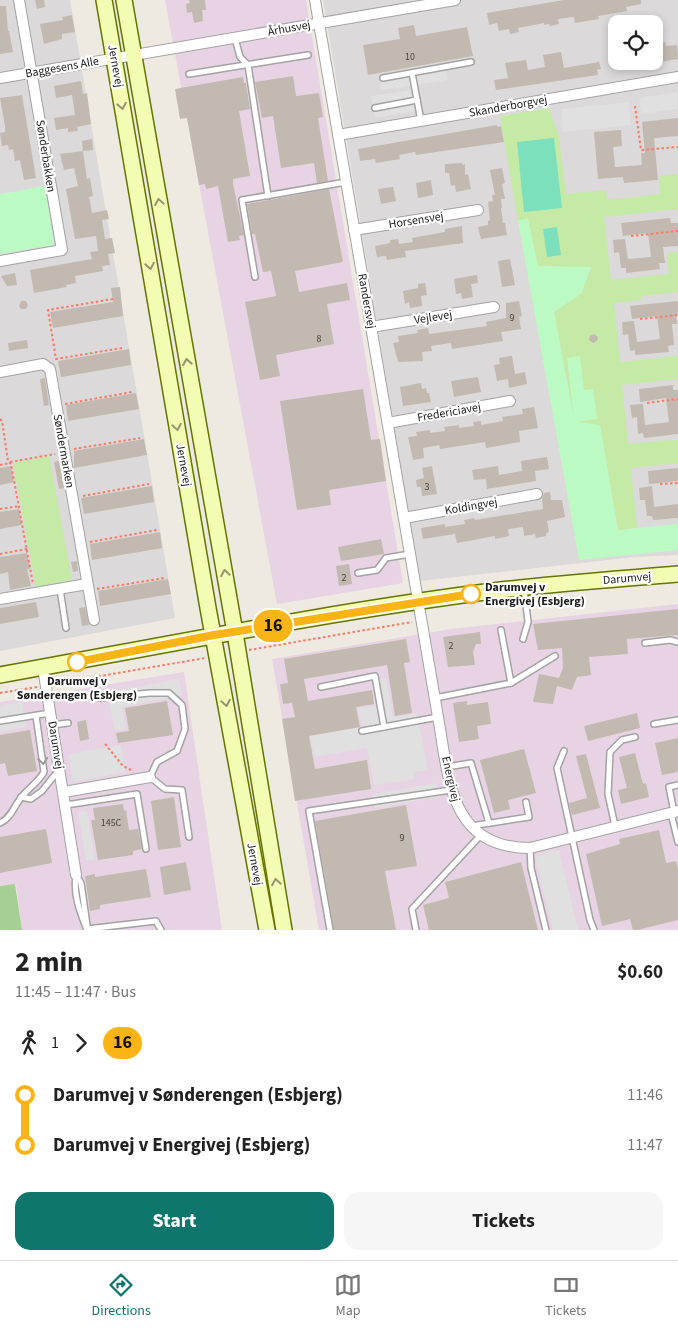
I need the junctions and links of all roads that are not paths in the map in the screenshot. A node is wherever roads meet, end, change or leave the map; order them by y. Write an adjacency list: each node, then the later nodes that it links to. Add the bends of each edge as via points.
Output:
1 (19, 0): 14 (street, Sønderbakken)
2 (104, 0): 11 (main road, Jernevej)
3 (114, 0): 11 (main road)
4 (124, 0): 11 (main road, Jernevej)
5 (315, 0): 8 (street, Randersvej)
6 (455, 0): 7 (street, Århusvej)
7 (443, 1): 8 (street, Århusvej)
8 (319, 23): 9 (street, Århusvej); 23 (street, Randersvej)
9 (235, 38): 11 (street, Århusvej); 13 (lane, via 240,57)
10 (308, 55): 13 (lane)
11 (123, 57): 14 (street, Baggesens Alle); 38 (main road, Jernevej, one-way to 38); 49 (main road, Jernevej, one-way to 11, via 146,134)
12 (471, 62): 15 (lane)
13 (248, 64): 16 (lane); 25 (lane)
14 (32, 72): 18 (street, Baggesens Alle); 28 (street, Sønderbakken, via 62,250)
15 (412, 73): 19 (lane); 20 (lane)
16 (190, 74)
17 (678, 77): 22 (street, Skanderborgvej)
18 (0, 78)
19 (383, 78)
20 (417, 100): 21 (lane); 22 (lane)
21 (375, 108)
22 (421, 121): 23 (street, Skanderborgvej)
23 (338, 135): 24 (street, Randersvej)
24 (346, 182): 25 (lane); 27 (street, Randersvej)
25 (268, 196): 29 (lane, via 242,200)
26 (478, 210): 27 (street, Horsensvej)
27 (354, 230): 31 (street, Randersvej)
28 (0, 262)
29 (255, 277)
30 (494, 307): 31 (street, Vejlevej)
31 (371, 327): 34 (street, Randersvej)
32 (0, 372): 41 (street, Søndermarken, via 43,364 50,369)
33 (510, 401): 34 (street, Fredericiavej)
34 (388, 423): 36 (street, Randersvej)
35 (537, 494): 36 (street, Koldingvej)
36 (404, 518): 37 (street, Randersvej)
37 (411, 554): 39 (lane, via 386,558 377,570); 45 (street, Randersvej)
38 (202, 569): 49 (main road, via 215,592 222,626); 50 (main road, Jernevej)
39 (358, 573)
40 (678, 574): 42 (main road, Darumvej)
41 (88, 587): 43 (street); 46 (street, Søndermarken)
42 (524, 588): 45 (main road, Darumvej); 51 (lane, via 528,622)
43 (60, 589): 44 (street); 47 (lane)
44 (0, 600)
45 (419, 602): 49 (main road, Darumvej); 60 (street, Energivej)
46 (94, 620)
47 (66, 628)
48 (501, 630): 57 (lane)
49 (234, 632): 50 (main road, Darumvej); 61 (main road, Jernevej)
50 (214, 635): 55 (main road, Darumvej); 61 (main road, via 226,641 234,686); 97 (main road, Jernevej, one-way to 97)
51 (523, 639)
52 (678, 642): 53 (lane)
53 (645, 643)
54 (555, 656): 57 (lane)
55 (43, 668): 56 (main road, Darumvej); 62 (street, Darumvej)
56 (0, 675)
57 (511, 683): 60 (lane)
58 (321, 687): 70 (lane, via 375,676)
59 (100, 698): 76 (lane, via 169,693 182,705 185,730 177,751 157,762)
60 (435, 698): 64 (street, Energivej)
61 (247, 707): 98 (main road, Jernevej, one-way to 61)
62 (50, 713): 63 (lane); 69 (street, Darumvej)
63 (36, 716): 66 (lane); 80 (lane, one-way to 80, via 44,772)
64 (438, 717): 70 (lane); 74 (street, Energivej)
65 (678, 720): 68 (lane)
66 (0, 721)
67 (68, 723): 69 (lane)
68 (654, 724)
69 (52, 725): 75 (street, Darumvej)
70 (384, 727): 71 (lane)
71 (362, 731)
72 (635, 737): 87 (lane, via 622,740 610,752 608,794)
73 (564, 751): 90 (lane, via 557,768)
74 (447, 767): 78 (street, Energivej); 85 (lane, via 471,763)
75 (60, 769): 79 (street, Darumvej); 80 (lane, via 37,795 31,799)
76 (149, 777): 79 (street); 89 (lane, via 165,789 182,790)
77 (678, 785): 83 (lane, via 669,787)
78 (451, 790): 86 (street, Energivej, via 462,815); 99 (lane, via 309,811)
79 (64, 792): 82 (street, Darumvej)
80 (21, 797): 84 (lane, via 5,821)
81 (526, 802): 85 (lane, via 529,818)
82 (66, 805): 92 (lane, via 136,794); 94 (street, Darumvej)
83 (674, 812): 87 (street, Energivej); 91 (lane)
84 (0, 823)
85 (489, 823): 86 (lane)
86 (471, 826): 88 (street, Energivej)
87 (615, 827): 90 (street, Energivej)
88 (481, 835): 93 (street, Energivej, via 504,845); 100 (lane, via 412,909)
89 (190, 836)
90 (573, 837): 93 (street, Energivej); 102 (lane)
91 (678, 842)
92 (146, 848)
93 (530, 848): 101 (lane, via 531,868)
94 (76, 875): 95 (lane, via 74,884 79,912)
95 (87, 930): 96 (lane, via 156,922)
96 (161, 930)
97 (267, 930)
98 (284, 930)
99 (330, 930)
100 (416, 930)
101 (546, 930)
102 (594, 930)

